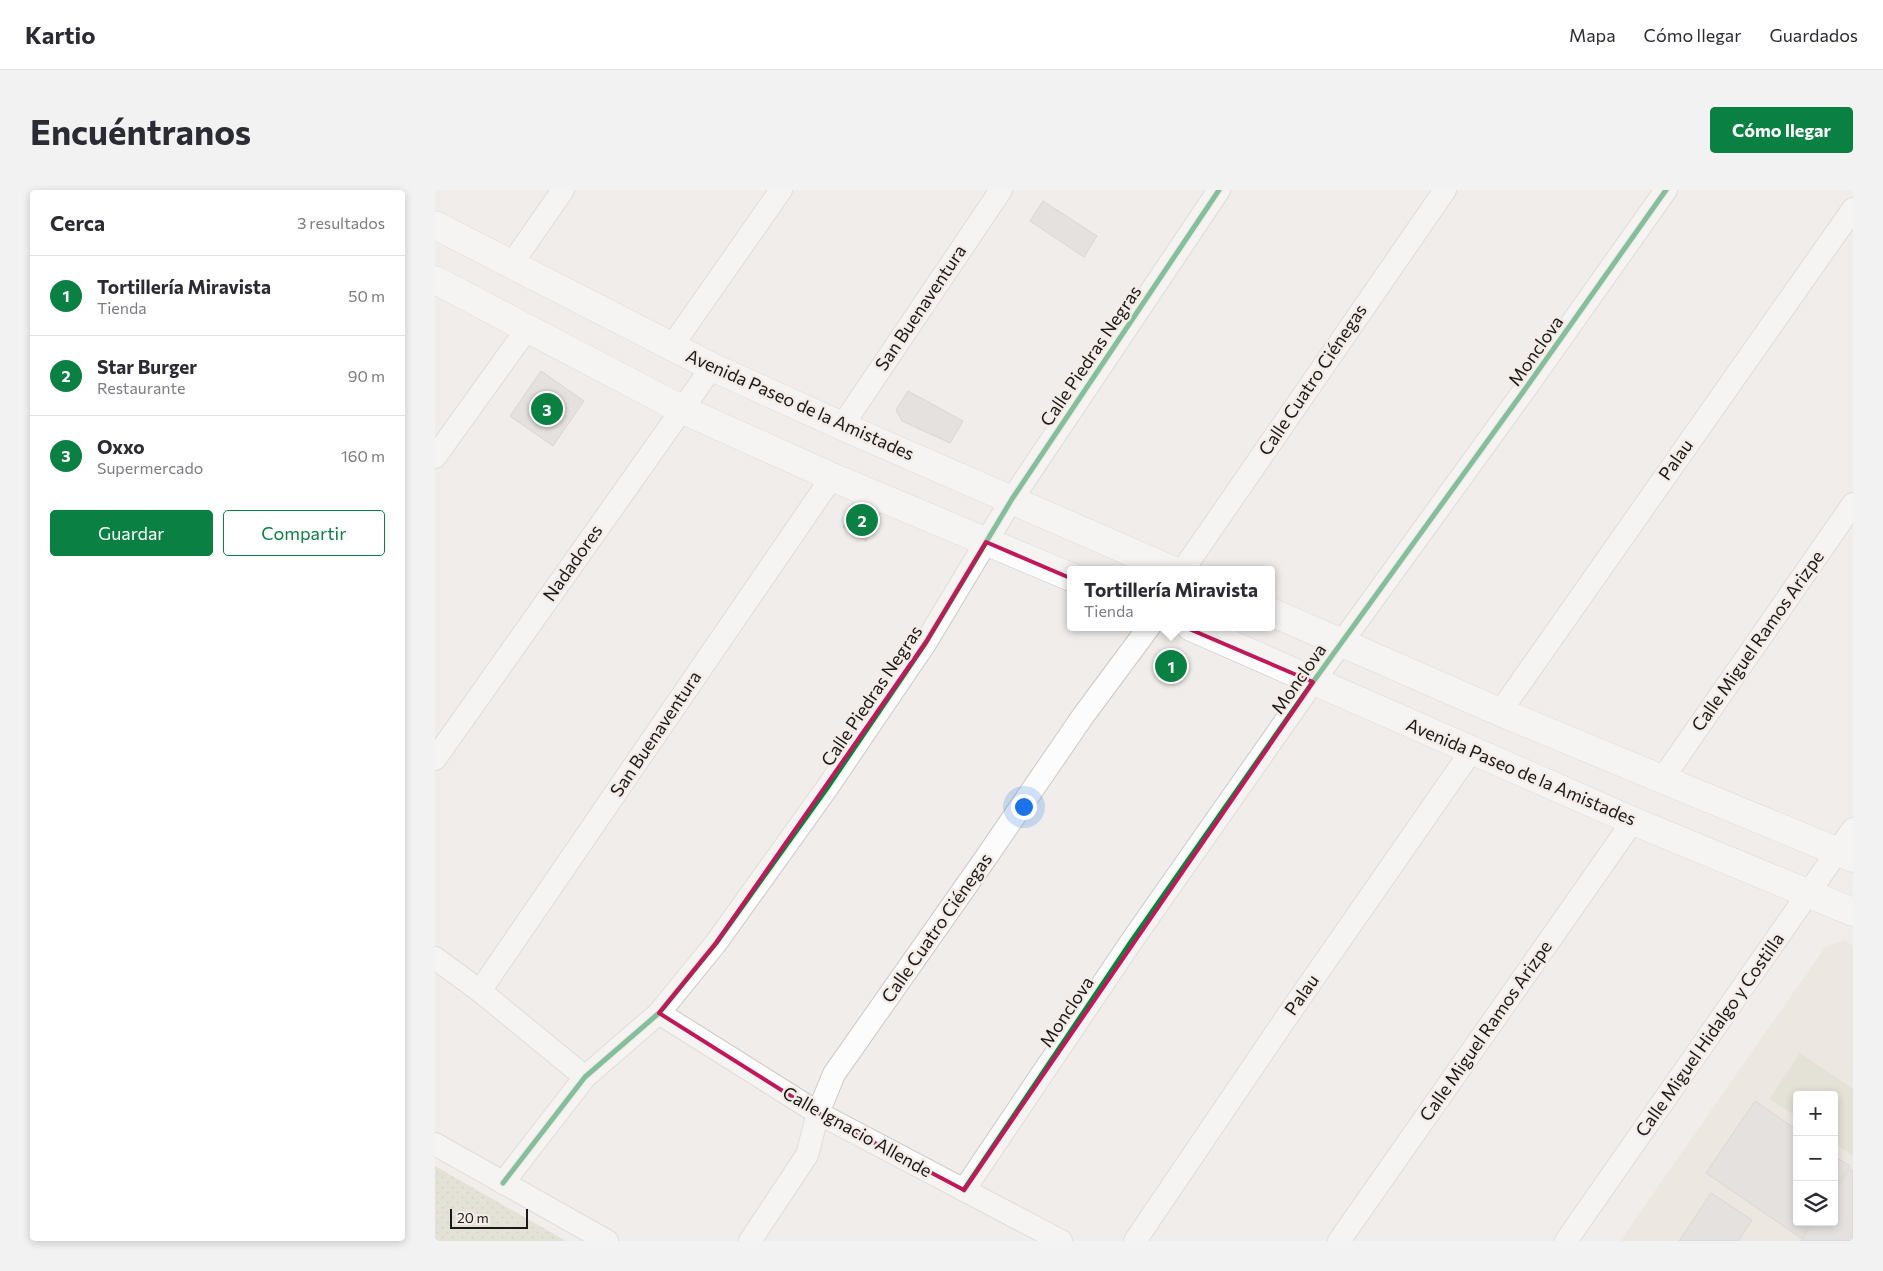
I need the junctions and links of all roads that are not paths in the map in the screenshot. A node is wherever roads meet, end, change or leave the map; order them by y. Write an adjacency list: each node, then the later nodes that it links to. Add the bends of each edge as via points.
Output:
1 (563, 190): 9 (street)
2 (781, 190): 12 (street)
3 (1001, 190): 15 (street, San Buenaventura)
4 (1219, 190): 18 (street, Calle Piedras Negras)
5 (1445, 190): 22 (street, Calle Cuatro Ciénegas)
6 (1666, 190): 27 (street, Monclova)
7 (1853, 209): 29 (street, Palau)
8 (435, 225): 9 (street, Avenida Paseo de la Amistades)
9 (511, 265): 12 (street, Avenida Paseo de la Amistades)
10 (435, 280): 11 (street)
11 (527, 329): 14 (street); 16 (street)
12 (672, 346): 13 (street, Avenida Paseo de la Amistades)
13 (712, 367): 14 (street, Nadadores); 15 (street, Avenida Paseo de la Amistades)
14 (681, 409): 17 (street); 31 (street, Nadadores)
15 (841, 426): 18 (street, Avenida Paseo de la Amistades)
16 (435, 457)
17 (832, 477): 20 (street); 39 (street, San Buenaventura)
18 (1012, 499): 20 (street, Calle Piedras Negras); 21 (street, Avenida Paseo de la Amistades)
19 (1853, 504): 32 (street, Calle Miguel Ramos Arizpe)
20 (985, 542): 23 (street); 40 (street, Calle Piedras Negras, via 926,642 832,780 717,942)
21 (1162, 566)
22 (1186, 566)
23 (1067, 575)
24 (1275, 614): 27 (street)
25 (1146, 631): 42 (street, Calle Cuatro Ciénegas, via 1083,716 834,1074)
26 (1200, 631): 28 (street, Avenida Paseo de la Amistades)
27 (1341, 643): 28 (street, Monclova); 29 (street)
28 (1313, 682): 30 (street, Avenida Paseo de la Amistades); 45 (street, Monclova, via 1131,942)
29 (1500, 712): 32 (street)
30 (1472, 750): 33 (street, Avenida Paseo de la Amistades); 49 (street, Palau)
31 (435, 760)
32 (1663, 778): 35 (street)
33 (1633, 821): 36 (street, Avenida Paseo de la Amistades); 50 (street, Calle Miguel Ramos Arizpe)
34 (1853, 829): 35 (street, Calle Miguel Hidalgo y Costilla)
35 (1845, 854): 36 (street, Calle Miguel Hidalgo y Costilla)
36 (1809, 894): 37 (street, Avenida Paseo de la Amistades); 51 (street, Calle Miguel Hidalgo y Costilla)
37 (1853, 912)
38 (435, 958): 39 (street)
39 (480, 991): 41 (street)
40 (659, 1013): 41 (street, Calle Piedras Negras); 42 (street, Calle Ignacio Allende)
41 (585, 1077): 44 (street, Calle Piedras Negras)
42 (818, 1114): 45 (street, Calle Ignacio Allende); 47 (street, Calle Cuatro Ciénegas, via 807,1155)
43 (435, 1144): 44 (street)
44 (503, 1183): 46 (street)
45 (964, 1190): 48 (street, Calle Ignacio Allende)
46 (607, 1241)
47 (750, 1241)
48 (1061, 1241)
49 (1135, 1241)
50 (1339, 1241)
51 (1566, 1241)

